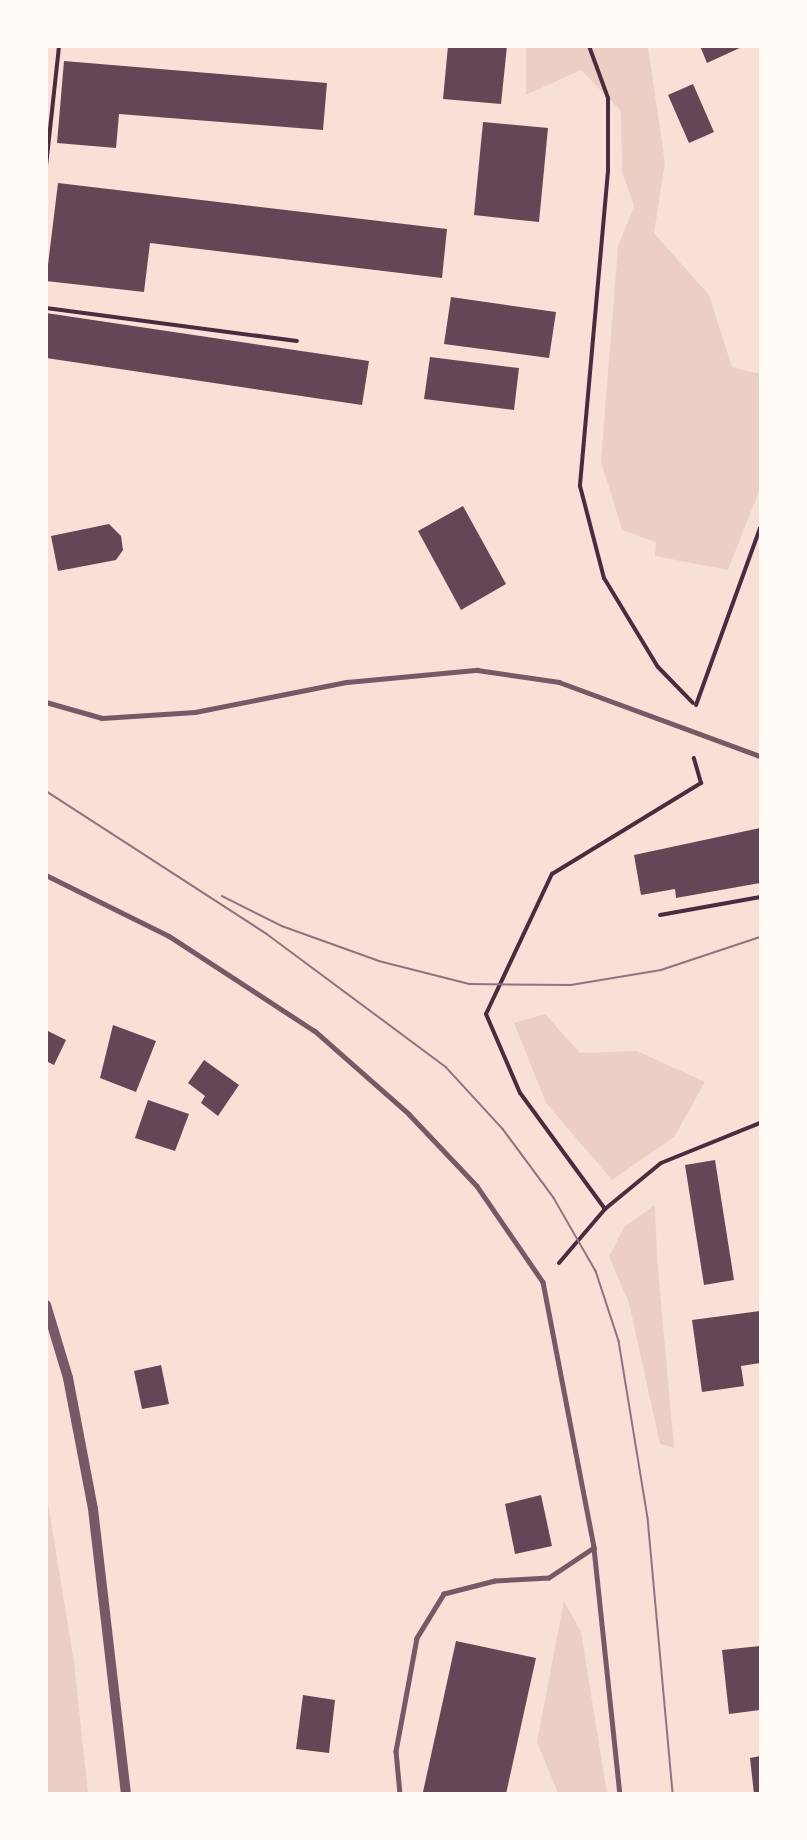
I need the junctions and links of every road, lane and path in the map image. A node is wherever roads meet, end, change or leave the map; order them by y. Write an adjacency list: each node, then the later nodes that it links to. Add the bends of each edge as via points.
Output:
1 (59, 46): 3 (path)
2 (589, 46): 8 (path, via 608,98 608,171 580,486 604,578 658,667)
3 (46, 166)
4 (46, 308): 5 (path)
5 (297, 341)
6 (760, 529): 8 (path)
7 (46, 702): 9 (lane, via 102,718 195,712 347,682 477,670 558,682)
8 (696, 705): 9 (path)
9 (687, 729): 10 (lane); 15 (path, via 700,783 552,874 486,1014 520,1092)
10 (760, 756)
11 (46, 875): 16 (lane, via 169,936 315,1031 409,1114 477,1186)
12 (760, 897): 13 (path)
13 (660, 915)
14 (760, 1123): 15 (path, via 661,1163)
15 (605, 1209): 16 (path)
16 (543, 1282): 18 (lane)
17 (46, 1305): 19 (street, via 68,1378 93,1509)
18 (594, 1548): 20 (lane, via 549,1578 495,1581 444,1594 417,1638 396,1751); 21 (lane)
19 (126, 1794)
20 (400, 1794)
21 (620, 1794)

